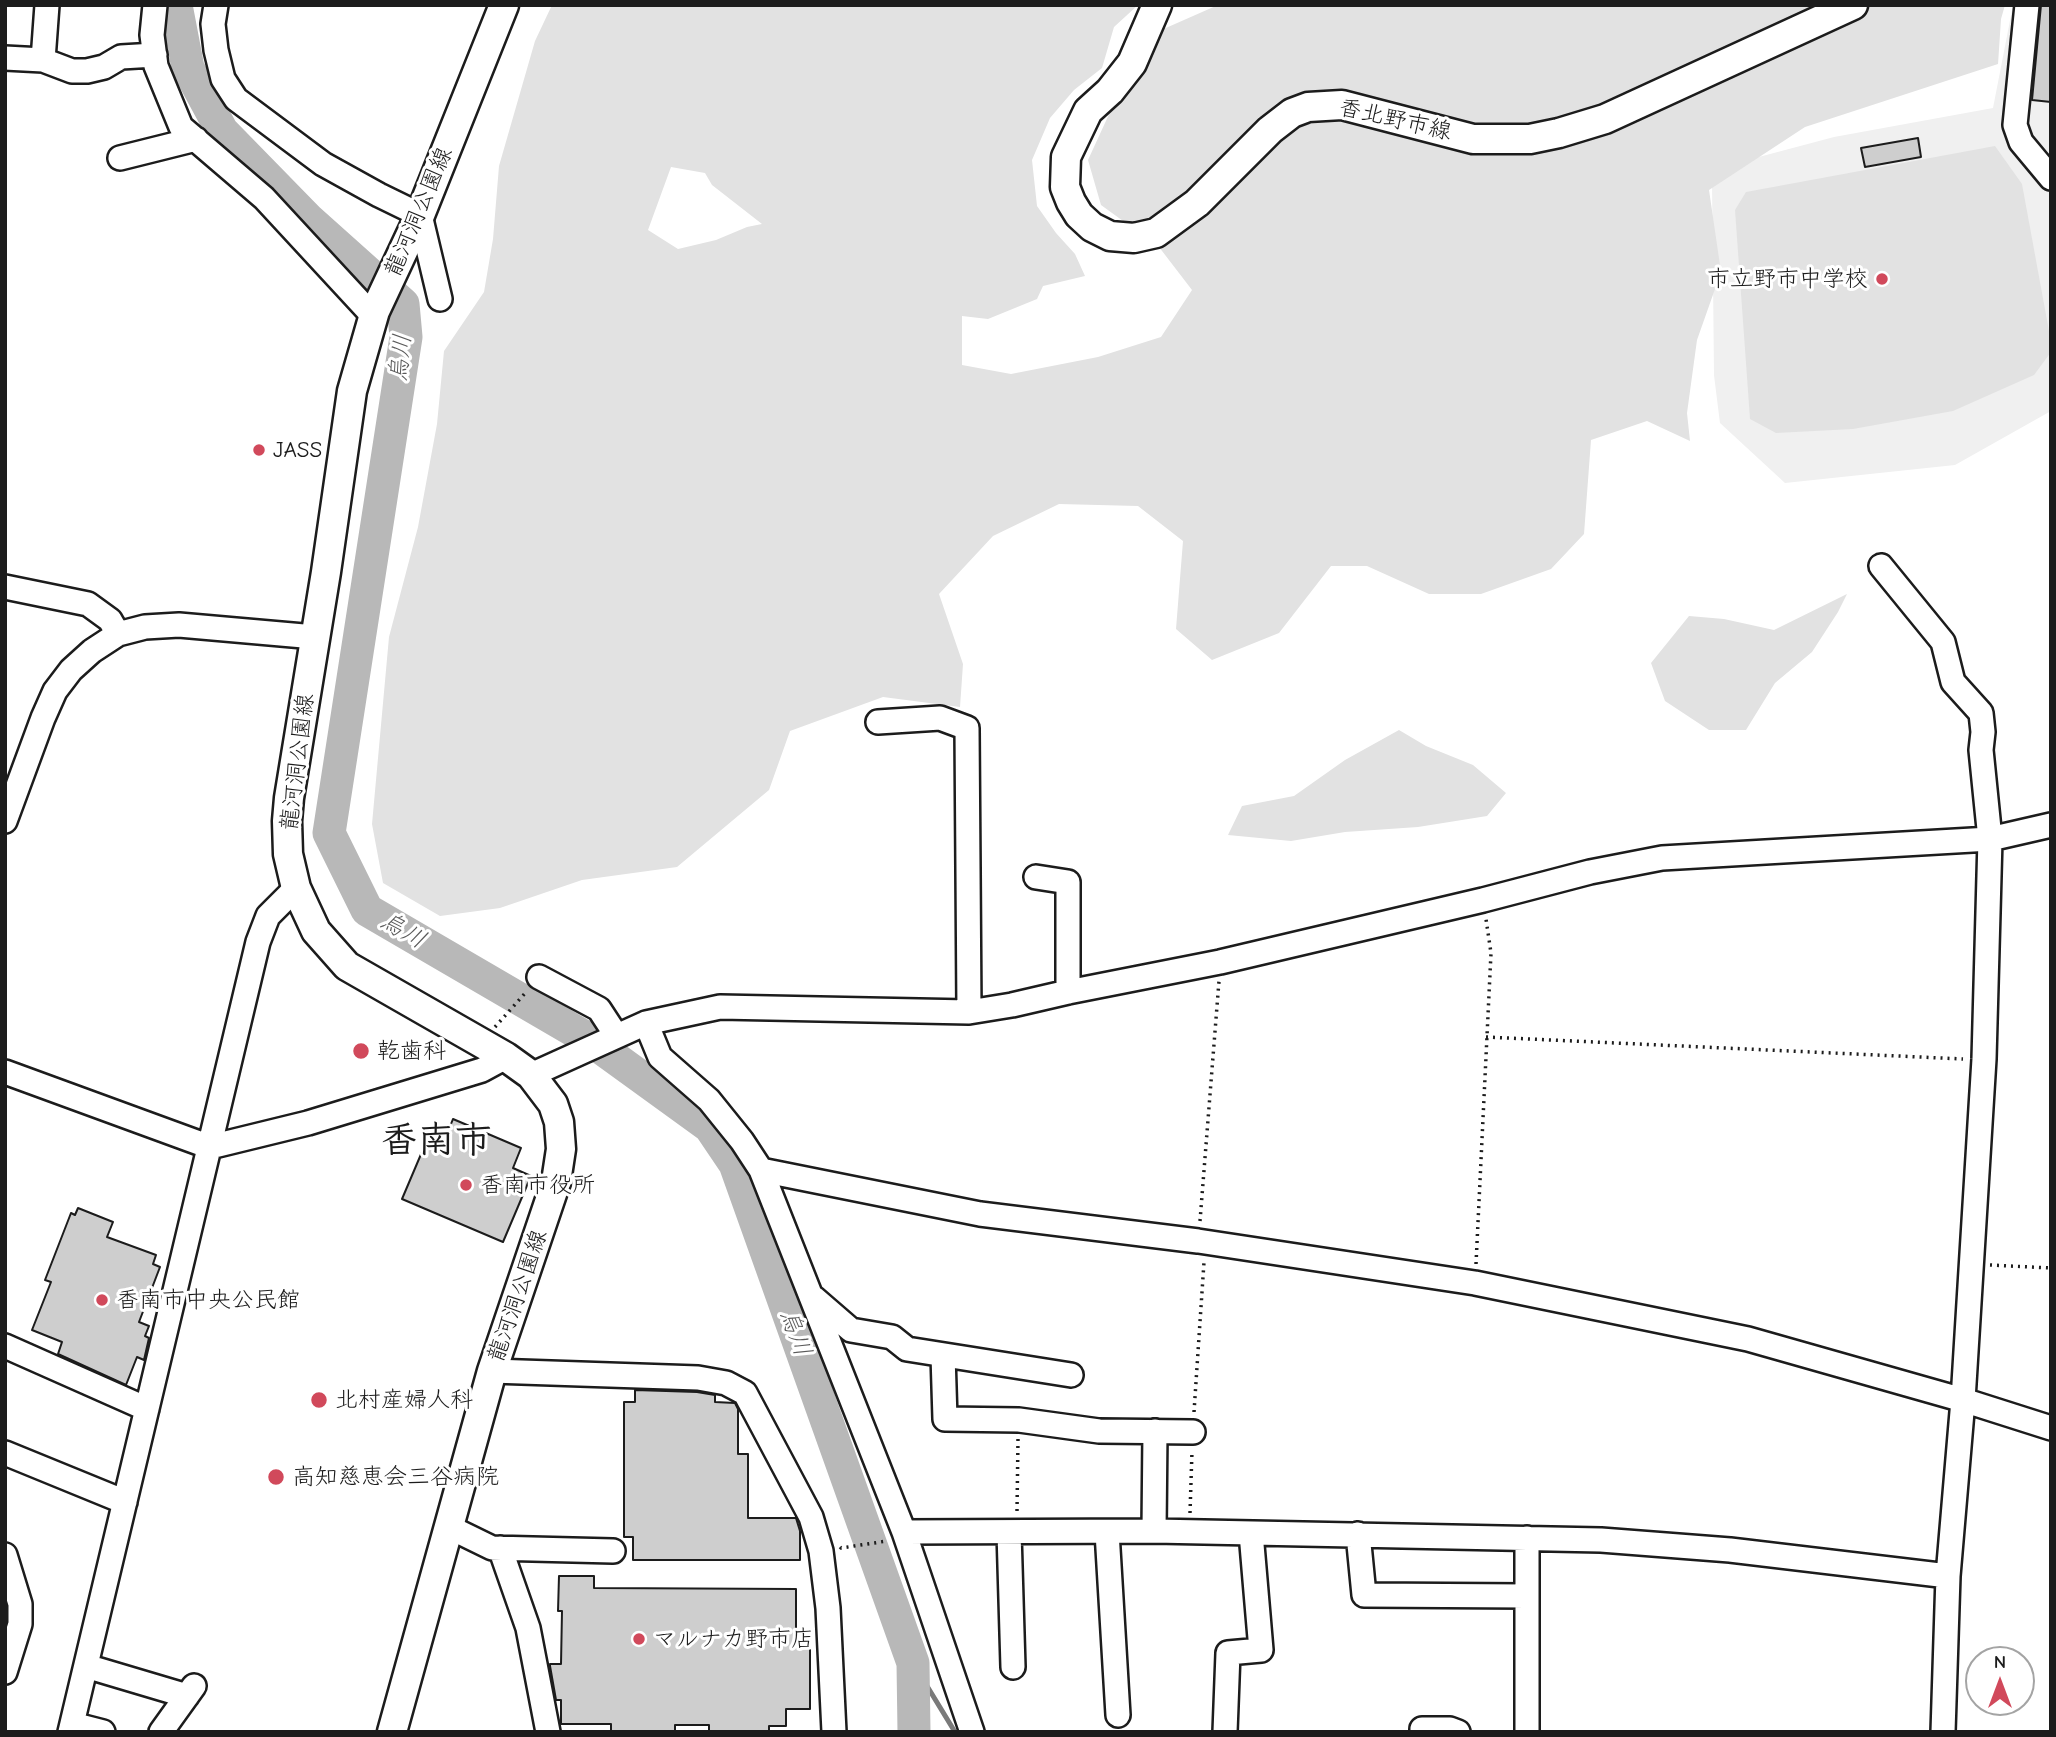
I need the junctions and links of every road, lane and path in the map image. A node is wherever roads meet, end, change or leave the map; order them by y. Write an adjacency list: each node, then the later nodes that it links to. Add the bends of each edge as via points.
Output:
1 (47, 5): 10 (street)
2 (155, 5): 8 (street)
3 (216, 5): 14 (street, via 216,50 223,79 236,99 323,164)
4 (504, 5): 14 (main road, 龍河洞公園線)
5 (1157, 5): 6 (main road, 香北野市線, via 1132,63 1088,111 1066,157 1065,187 1071,202 1092,227 1110,236 1134,238 1156,233 1197,203 1270,130 1307,107 1342,105 1473,139 1530,139 1605,119)
6 (1853, 5)
7 (2026, 5): 13 (street, via 2015,125 2021,142)
8 (155, 55): 10 (street, via 121,58 87,71 72,71); 11 (street, via 170,105 181,127)
9 (5, 58): 10 (street)
10 (43, 60)
11 (196, 139): 12 (street); 16 (street, via 264,198)
12 (120, 158)
13 (2051, 178)
14 (420, 215): 15 (street); 16 (main road, 龍河洞公園線)
15 (440, 299)
16 (375, 314): 20 (main road, 龍河洞公園線, via 352,391)
17 (1881, 566): 24 (street, via 1943,642 1953,682 1981,713)
18 (5, 587): 19 (street, via 88,604 110,620)
19 (118, 635): 20 (street, via 145,627 179,625); 22 (street, via 92,651 55,691)
20 (315, 637): 26 (main road, 龍河洞公園線, via 289,798 288,853)
21 (878, 722): 31 (street, via 940,718 967,728)
22 (5, 821)
23 (2051, 825): 24 (street)
24 (1990, 839): 27 (street, via 1688,855 1590,872); 37 (street)
25 (1036, 877): 30 (street, via 1068,882)
26 (296, 888): 36 (main road, 龍河洞公園線, via 316,931 347,965); 40 (street, via 268,916 258,942)
27 (1483, 900): 28 (street); 35 (path, via 1491,953)
28 (1220, 962): 30 (street); 42 (path)
29 (533, 983): 33 (path); 34 (street, via 599,1009)
30 (1068, 992): 31 (street)
31 (969, 1012): 32 (street, via 720,1007)
32 (646, 1023): 34 (street); 41 (street, via 660,1057 709,1100)
33 (494, 1028)
34 (616, 1035): 38 (street)
35 (1486, 1037): 37 (path); 45 (path)
36 (506, 1057): 38 (main road, 龍河洞公園線); 40 (street, via 482,1070 308,1123)
37 (1984, 1059): 43 (street)
38 (541, 1070): 49 (main road, 龍河洞公園線, via 559,1122 556,1182)
39 (5, 1072): 40 (street)
40 (210, 1147): 52 (street)
41 (761, 1170): 42 (street, via 981,1214); 46 (street)
42 (1202, 1242): 45 (street); 56 (path)
43 (1971, 1264): 44 (path); 51 (street)
44 (2051, 1268)
45 (1475, 1283): 51 (street, via 1748,1339)
46 (811, 1296): 48 (street, via 850,1330 892,1337 907,1349); 66 (street)
47 (5, 1346): 52 (street)
48 (943, 1355): 50 (street); 53 (street, via 945,1419)
49 (492, 1371): 59 (main road, 龍河洞公園線); 83 (street, via 698,1378 726,1383 745,1393 811,1517 821,1551)
50 (1071, 1375)
51 (1963, 1400): 54 (street); 72 (street)
52 (147, 1409): 58 (street)
53 (1019, 1420): 55 (street, via 1098,1431); 61 (path)
54 (2051, 1428)
55 (1155, 1432): 56 (street); 60 (street)
56 (1193, 1432): 63 (path)
57 (5, 1453): 58 (street)
58 (125, 1502): 74 (street)
59 (449, 1527): 68 (street); 81 (main road, 龍河洞公園線)
60 (1154, 1531): 62 (street); 63 (street)
61 (1013, 1532): 62 (street); 66 (street); 75 (street)
62 (1107, 1532): 77 (street)
63 (1189, 1532): 64 (street)
64 (1251, 1533): 65 (street); 85 (street, via 1261,1650 1228,1653)
65 (1358, 1534): 67 (street); 73 (street, via 1364,1595)
66 (905, 1535): 69 (path); 84 (street)
67 (1527, 1538): 72 (street, via 1730,1550); 73 (street)
68 (500, 1548): 70 (street); 82 (street, via 528,1628)
69 (841, 1548)
70 (613, 1551)
71 (5, 1555): 76 (street, via 20,1604 20,1624)
72 (1948, 1577): 89 (street)
73 (1527, 1596): 88 (street)
74 (86, 1667): 78 (street); 80 (street, via 191,1690)
75 (1013, 1667)
76 (5, 1672)
77 (1118, 1715)
78 (71, 1728): 79 (street)
79 (103, 1732)
80 (161, 1732)
81 (392, 1732)
82 (548, 1732)
83 (833, 1732)
84 (972, 1732)
85 (1225, 1732)
86 (1422, 1732): 87 (street)
87 (1458, 1732)
88 (1527, 1732)
89 (1943, 1732)

